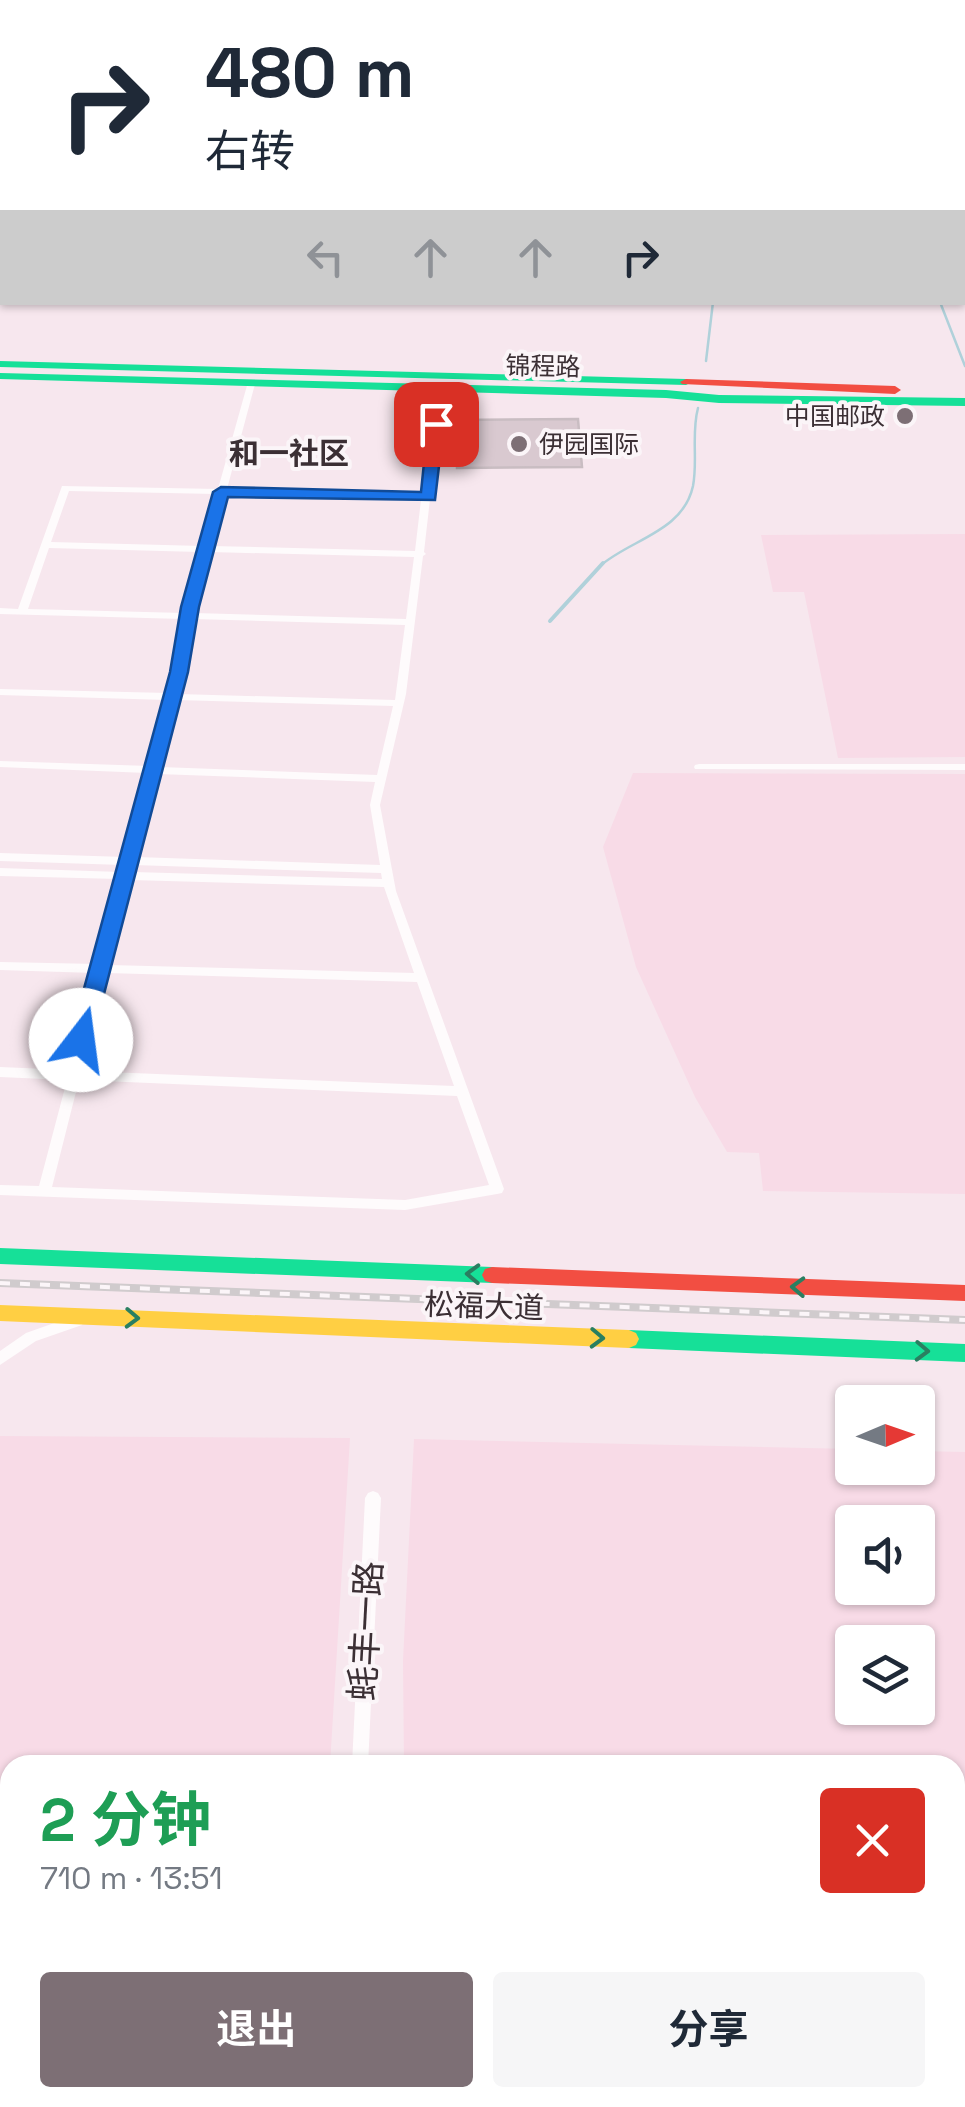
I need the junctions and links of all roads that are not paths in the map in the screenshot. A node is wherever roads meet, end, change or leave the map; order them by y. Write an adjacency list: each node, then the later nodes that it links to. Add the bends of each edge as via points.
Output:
1 (0, 364): 3 (main road, 锦程路)
2 (0, 376): 3 (main road, 锦程路)
3 (241, 379): 4 (main road, 锦程路); 5 (main road, 锦程路); 7 (street)
4 (440, 388): 6 (main road, 锦程路); 8 (street)
5 (965, 393)
6 (965, 402)
7 (221, 492): 8 (street); 9 (street, via 65,488); 10 (street)
8 (429, 497): 11 (street)
9 (45, 545): 10 (street); 13 (street)
10 (206, 548): 11 (street); 14 (street)
11 (421, 554): 15 (street)
12 (0, 611): 13 (street)
13 (22, 612): 14 (street)
14 (188, 616): 15 (street); 17 (street)
15 (412, 622): 18 (street)
16 (0, 692): 17 (street)
17 (172, 696): 18 (street); 22 (street)
18 (399, 702): 23 (street)
19 (0, 764): 22 (street)
20 (698, 767): 21 (street)
21 (965, 767)
22 (153, 768): 23 (street); 25 (street)
23 (380, 779): 26 (street, via 374,804)
24 (0, 857): 25 (street)
25 (128, 862): 26 (street); 28 (street)
26 (386, 869): 29 (street)
27 (0, 872): 28 (street)
28 (125, 876): 29 (street); 31 (street)
29 (388, 883): 32 (street)
30 (0, 966): 31 (street)
31 (100, 970): 32 (street); 34 (street)
32 (420, 978): 35 (street)
33 (0, 1072): 34 (street)
34 (72, 1075): 35 (street); 37 (street)
35 (459, 1091): 37 (street, via 497,1189 405,1204)
36 (0, 1190): 37 (street)
37 (44, 1191)
38 (0, 1256): 39 (main road, 松福大道, one-way to 38)
39 (965, 1293)
40 (0, 1313): 41 (main road, 松福大道)
41 (95, 1317): 42 (main road, 松福大道, one-way to 42); 43 (street, via 49,1328)
42 (965, 1353)
43 (0, 1359)
44 (373, 1498): 45 (street, 蚝丰一路)
45 (360, 1755)

